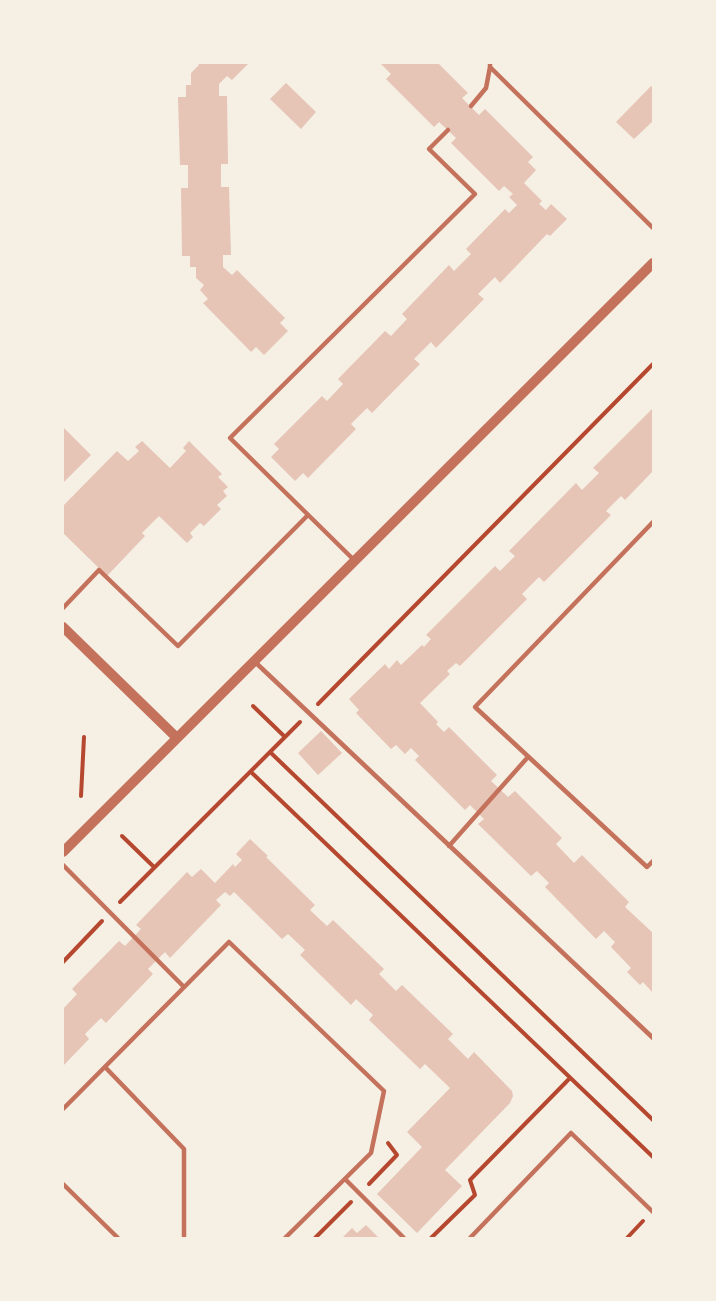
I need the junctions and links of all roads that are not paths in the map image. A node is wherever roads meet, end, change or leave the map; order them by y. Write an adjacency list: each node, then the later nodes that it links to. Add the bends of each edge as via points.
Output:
1 (490, 65): 2 (lane, via 486,88); 4 (lane)
2 (471, 106)
3 (448, 130): 6 (lane, via 429,149 475,194 230,438)
4 (653, 228)
5 (653, 263): 8 (street)
6 (308, 515): 8 (lane); 9 (lane, via 178,646 99,570)
7 (653, 522): 13 (lane, via 475,707)
8 (354, 560): 11 (street)
9 (63, 608)
10 (63, 627): 12 (street)
11 (254, 660): 12 (street); 14 (lane)
12 (177, 738): 15 (street)
13 (528, 757): 14 (lane); 16 (lane, via 647,867)
14 (449, 846): 19 (lane)
15 (63, 852)
16 (653, 861)
17 (63, 865): 18 (lane)
18 (184, 987): 20 (lane); 22 (lane, via 229,942 384,1091 371,1153)
19 (653, 1038)
20 (105, 1067): 21 (lane); 26 (lane, via 184,1149)
21 (63, 1109)
22 (345, 1179): 27 (lane); 28 (lane)
23 (63, 1184): 25 (lane)
24 (653, 1212): 29 (lane, via 571,1133)
25 (118, 1238)
26 (184, 1238)
27 (285, 1238)
28 (404, 1238)
29 (470, 1238)

